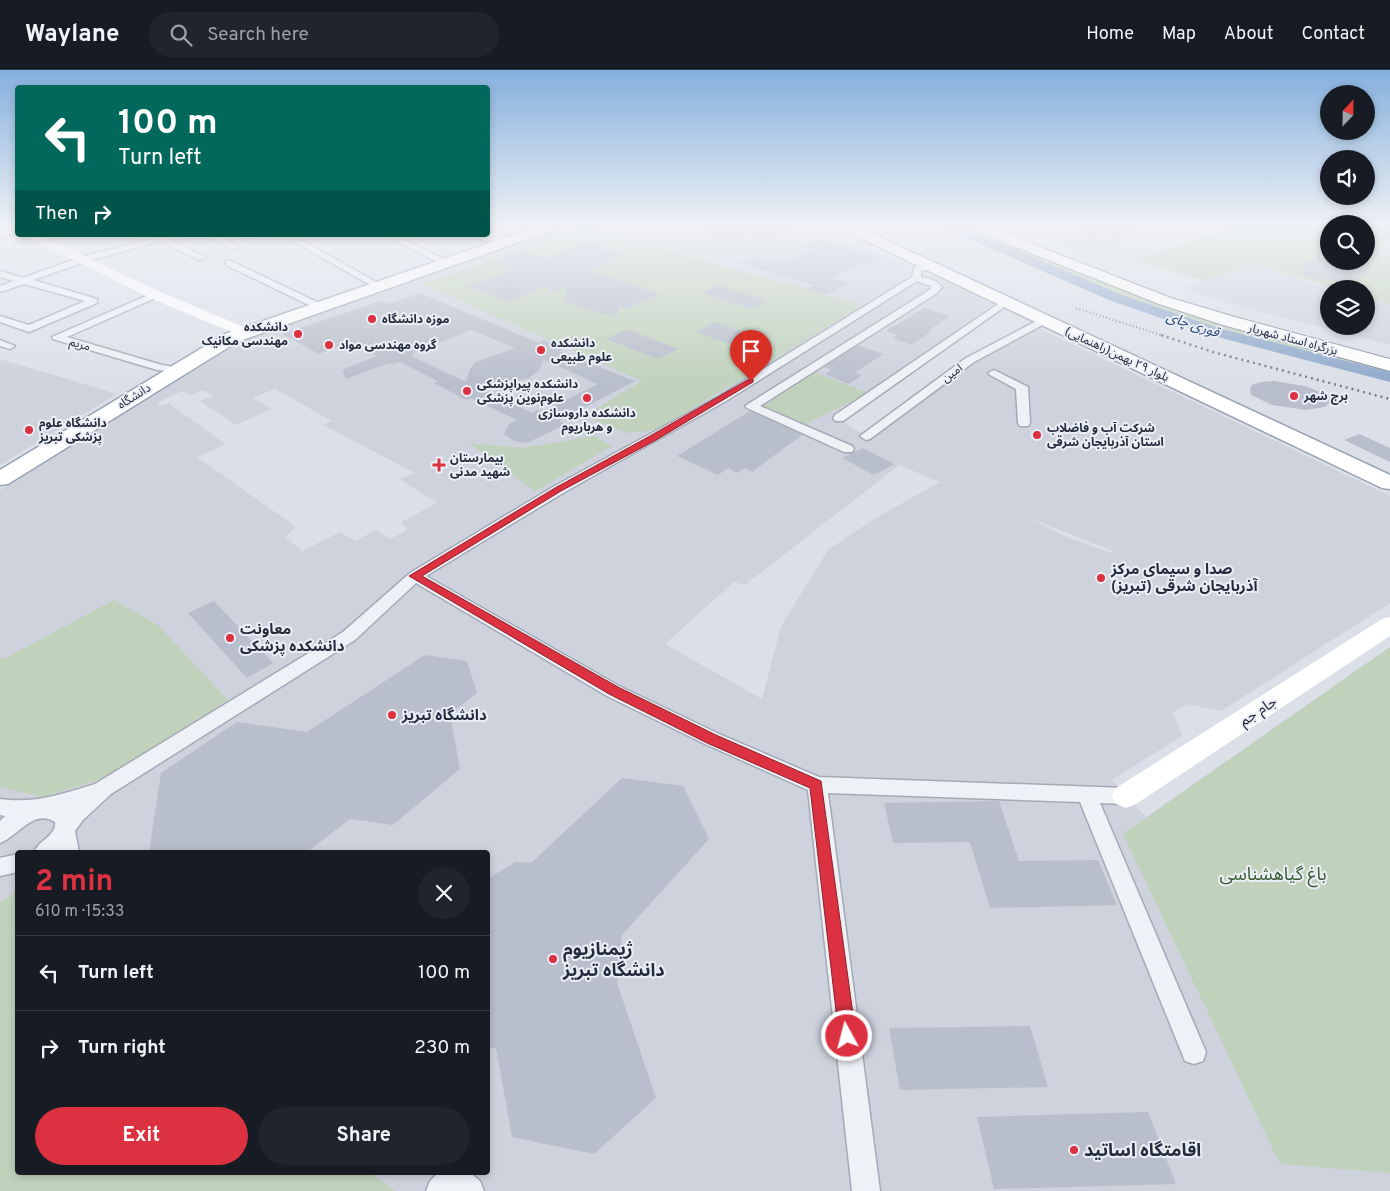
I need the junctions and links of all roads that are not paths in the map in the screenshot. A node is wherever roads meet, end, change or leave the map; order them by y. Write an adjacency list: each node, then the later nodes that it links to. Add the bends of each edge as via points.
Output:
1 (11, 277): 15 (street)
2 (33, 277): 15 (street)
3 (118, 277): 19 (main road)
4 (259, 277): 21 (street)
5 (363, 277): 16 (street)
6 (395, 277): 16 (main road, دانشگاه)
7 (402, 277): 24 (main road, دانشگاه)
8 (955, 277): 20 (main road, بلوار ٢٩ بهمن(راهنمایی))
9 (971, 277): 25 (main road, بلوار ٢٩ بهمن(راهنمایی))
10 (1105, 277): 26 (highway, بزرگراه استاد شهریار, via 1229,321)
11 (1117, 277): 26 (highway, via 1243,318)
12 (1129, 277): 17 (highway)
13 (1137, 277): 17 (highway)
14 (916, 278): 32 (street, via 937,287 751,406); 36 (street, via 722,399 558,490)
15 (23, 281): 18 (street); 22 (street, via 94,301 30,328)
16 (375, 284): 21 (main road, دانشگاه)
17 (1156, 285): 26 (highway)
18 (0, 288)
19 (155, 295): 24 (main road); 27 (street, مریم, via 57,337)
20 (1007, 301): 23 (main road, بلوار ٢٩ بهمن(راهنمایی)); 29 (street)
21 (316, 305): 24 (main road, دانشگاه)
22 (0, 320)
23 (1044, 320): 25 (main road, بلوار ٢٩ بهمن(راهنمایی)); 31 (street, امین, via 970,360)
24 (244, 332): 27 (main road, دانشگاه)
25 (1120, 350): 33 (main road, بلوار ٢٩ بهمن(راهنمایی)); 35 (main road, بلوار ٢٩ بهمن(راهنمایی))
26 (1386, 355)
27 (177, 370): 34 (main road, دانشگاه)
28 (994, 373): 30 (street, via 1022,387)
29 (839, 418)
30 (1024, 423)
31 (866, 436)
32 (848, 449)
33 (1390, 470)
34 (0, 479)
35 (1390, 483)
36 (414, 576): 38 (street, via 613,691); 39 (street, via 349,636)
37 (1390, 625): 41 (main road, جام جم)
38 (817, 785): 40 (street); 53 (street)
39 (104, 788): 43 (street, via 63,804); 44 (street, via 76,814)
40 (1087, 795): 41 (street); 52 (street)
41 (1126, 796)
42 (0, 807): 43 (street)
43 (38, 809): 44 (street, via 63,815); 45 (street, via 13,821)
44 (65, 830): 46 (street); 47 (street)
45 (0, 834)
46 (46, 850)
47 (69, 850)
48 (0, 861): 49 (street)
49 (15, 863)
50 (15, 864): 51 (street)
51 (0, 867)
52 (1194, 1052)
53 (866, 1191)

